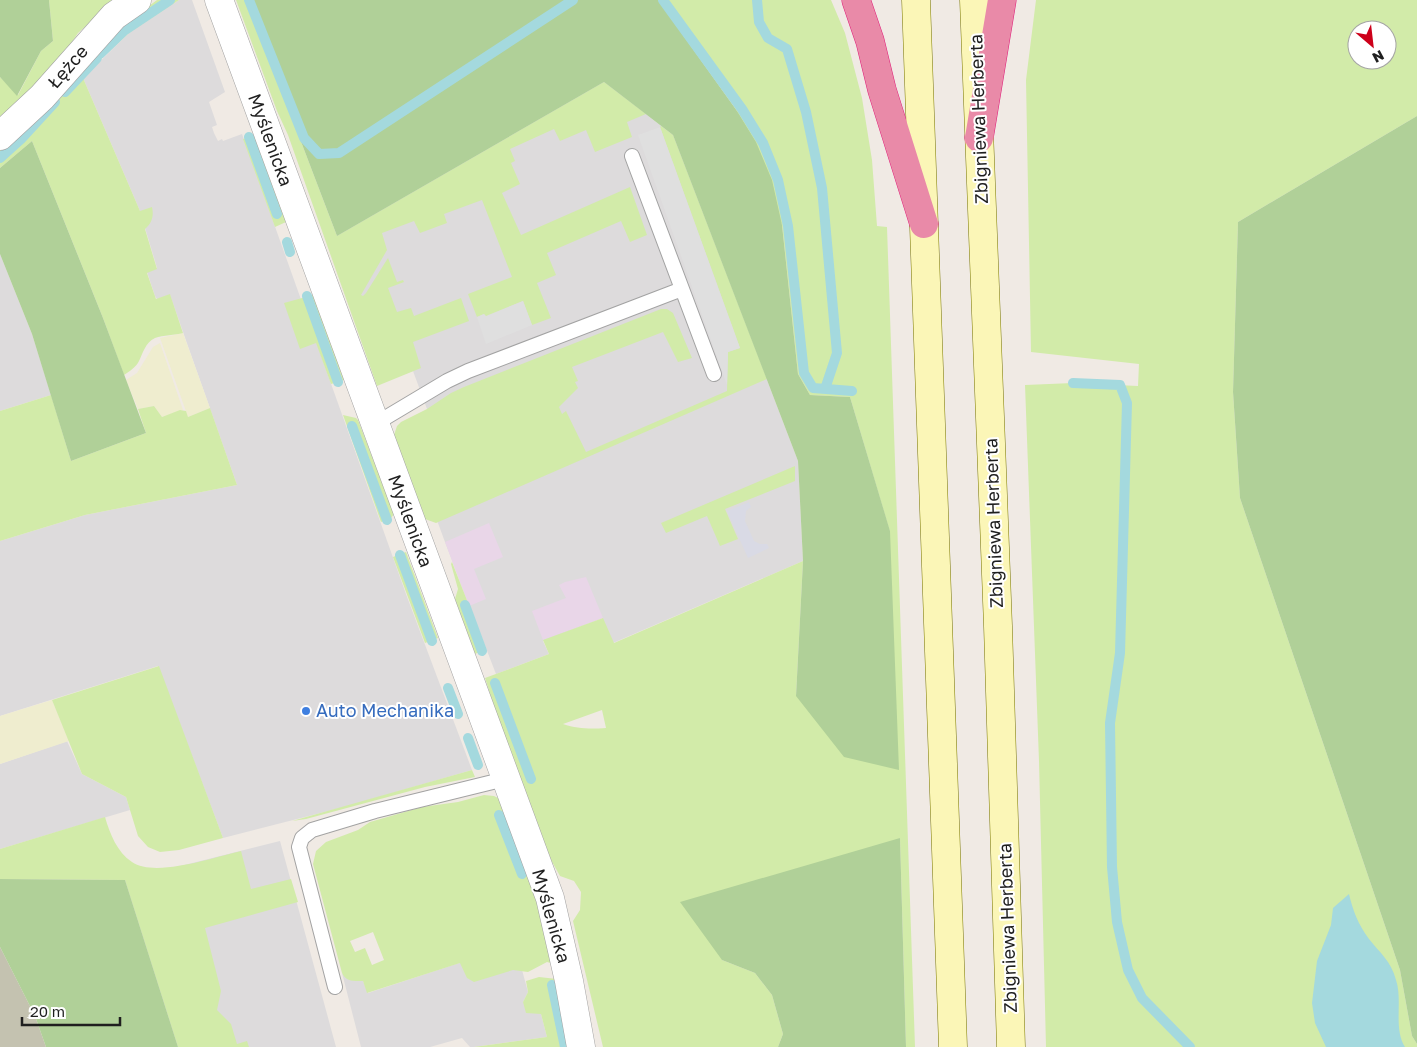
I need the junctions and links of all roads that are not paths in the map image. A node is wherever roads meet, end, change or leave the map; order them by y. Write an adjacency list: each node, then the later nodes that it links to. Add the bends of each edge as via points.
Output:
1 (137, 0): 7 (street, Łężce, via 114,16 42,97)
2 (219, 0): 13 (street, Myślenicka)
3 (856, 0): 10 (highway)
4 (916, 0): 10 (main road)
5 (974, 0): 8 (main road, Zbigniewa Herberta)
6 (1002, 0): 8 (highway)
7 (0, 136)
8 (979, 138): 18 (main road, Zbigniewa Herberta)
9 (632, 156): 11 (lane)
10 (924, 224): 17 (main road)
11 (682, 289): 12 (lane); 13 (lane, via 468,371)
12 (714, 374)
13 (375, 424): 14 (street, Myślenicka)
14 (505, 779): 15 (lane, via 375,811 312,830 302,838 299,848); 16 (street, Myślenicka, via 550,898)
15 (335, 987)
16 (581, 1047)
17 (953, 1047)
18 (1011, 1047)

